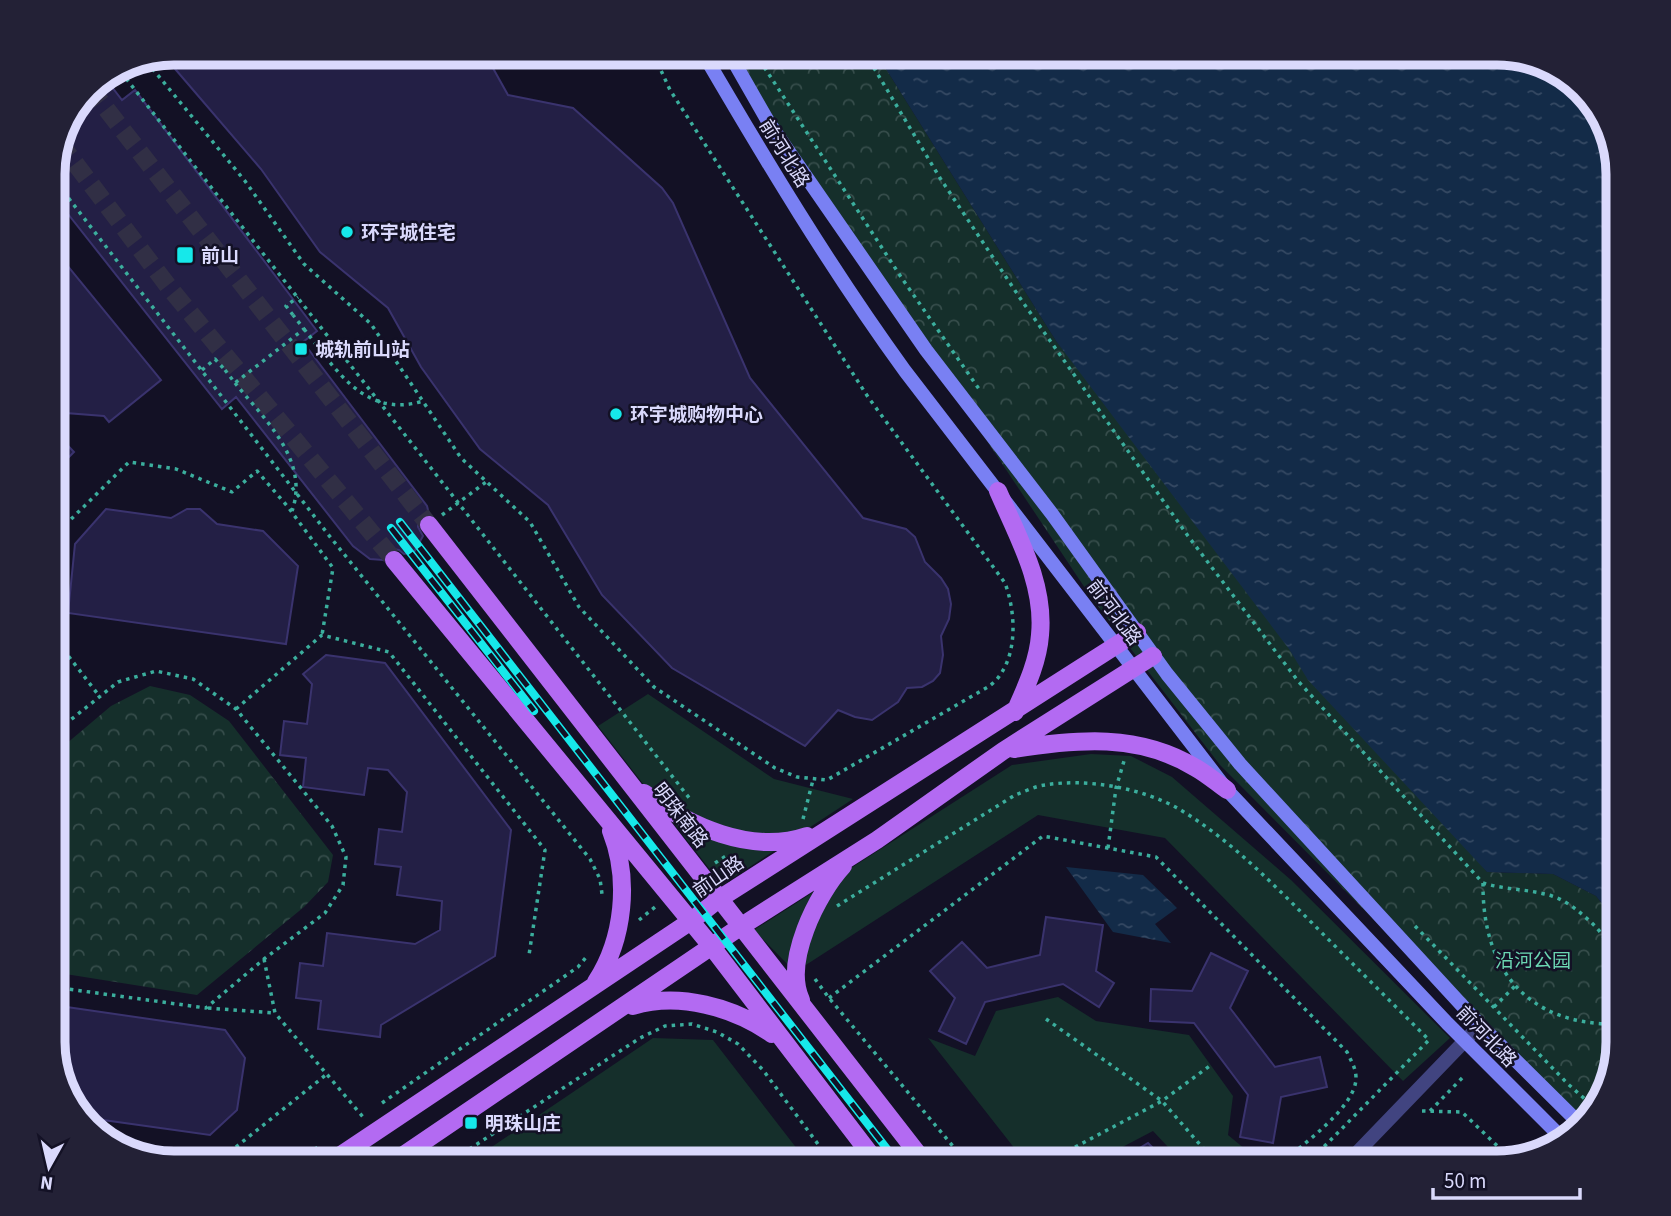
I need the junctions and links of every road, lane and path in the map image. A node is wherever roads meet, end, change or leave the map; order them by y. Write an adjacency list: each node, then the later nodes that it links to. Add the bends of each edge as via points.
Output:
1 (659, 65): 37 (path, via 670,90 868,397 1005,583 1012,602 1009,651 1001,675 988,687 827,780)
2 (710, 65): 18 (main road, 前河北路, via 859,307)
3 (736, 65): 24 (main road, 前河北路, via 769,123 926,350)
4 (763, 65): 13 (path)
5 (873, 65): 46 (path, via 940,178 1022,301 1188,536 1298,681)
6 (151, 67): 14 (path, via 245,181 303,264 371,324)
7 (125, 77): 9 (path)
8 (65, 193): 11 (path)
9 (298, 298): 10 (path, bridge, via 286,306); 15 (path)
10 (304, 329): 12 (path, bridge); 15 (path, via 342,377)
11 (202, 370): 12 (path, bridge, via 215,359); 17 (path)
12 (235, 383): 17 (path, via 276,433 290,459)
13 (981, 391)
14 (423, 401): 15 (path, via 402,406); 16 (path, via 461,458)
15 (381, 403): 19 (path)
16 (486, 482): 19 (path); 37 (path, via 530,522 579,607 654,687 775,768)
17 (296, 491): 20 (path); 48 (path, via 590,859)
18 (998, 491): 26 (main road, 前河北路); 32 (main road, via 1033,573 1041,606 1035,663)
19 (459, 502): 22 (path); 40 (path)
20 (292, 511): 21 (path, via 257,471 232,492 176,470 129,462); 25 (path, via 333,568)
21 (65, 525)
22 (429, 525): 36 (main road, 明珠南路)
23 (394, 560): 41 (main road)
24 (1137, 632): 26 (main road, 前山路); 28 (main road, 前河北路)
25 (322, 635): 31 (path); 56 (path, via 389,652 545,850)
26 (1117, 645): 29 (main road, 前河北路); 32 (main road, 前山路)
27 (65, 651): 30 (path)
28 (1153, 656): 29 (main road); 70 (main road, 前河北路, via 1240,764)
29 (1133, 669): 35 (main road); 39 (main road, 前河北路)
30 (100, 696): 31 (path, via 118,682 156,671 193,679); 33 (path)
31 (236, 709): 57 (path, via 332,826 346,857 344,885 325,913)
32 (1015, 712): 42 (main road, 前山路)
33 (65, 724)
34 (1129, 742): 35 (main road, via 1081,740); 38 (path); 39 (main road, via 1196,767)
35 (1003, 751): 45 (main road)
36 (622, 774): 43 (main road, via 670,811 717,833 767,841); 47 (main road, 明珠南路)
37 (813, 780): 43 (path)
38 (1116, 788): 44 (path); 49 (path, via 1070,782 1042,785 1015,795); 97 (path, via 1178,809 1218,836 1269,880 1429,1040)
39 (1227, 790): 71 (main road, 前河北路)
40 (694, 804)
41 (604, 815): 50 (main road); 60 (main road, via 618,849 622,901 614,944)
42 (830, 827): 43 (main road); 47 (main road, 前山路)
43 (799, 838)
44 (1108, 848): 62 (path, via 1043,836); 96 (path, via 1156,857 1347,1052 1356,1080 1352,1096)
45 (854, 855): 52 (main road); 67 (main road, via 819,901 800,948 795,979)
46 (1483, 883): 53 (path, via 1553,897 1573,907); 59 (path, via 1492,950)
47 (719, 898): 50 (main road, 前山路); 52 (main road, 明珠南路)
48 (603, 899)
49 (835, 908)
50 (691, 921): 54 (main road); 60 (main road, 前山路)
51 (1411, 923): 63 (path)
52 (740, 927): 54 (main road); 67 (main road, 明珠南路)
53 (1606, 939)
54 (712, 947): 66 (main road); 72 (main road)
55 (590, 952): 78 (path, via 578,967)
56 (529, 955)
57 (264, 959): 64 (path); 65 (path)
58 (813, 974): 62 (path)
59 (1515, 986): 63 (path); 69 (path, via 1556,1015)
60 (593, 987): 82 (main road, 前山路)
61 (65, 989): 64 (path)
62 (829, 998): 93 (path)
63 (1494, 1007): 77 (path)
64 (206, 1008): 65 (path)
65 (275, 1013): 74 (path)
66 (613, 1014): 72 (main road, via 664,1000 711,1007 737,1014); 88 (main road)
67 (809, 1015): 92 (main road, 明珠南路)
68 (1046, 1019): 76 (path)
69 (1606, 1024)
70 (1480, 1025): 71 (street); 81 (main road, 前河北路)
71 (1466, 1042): 83 (main road, 前河北路); 98 (street)
72 (787, 1045): 91 (main road)
73 (1211, 1065): 76 (path)
74 (327, 1074): 82 (path); 85 (path)
75 (1465, 1075): 80 (path)
76 (1161, 1101): 94 (path); 95 (path)
77 (1588, 1102)
78 (374, 1109)
79 (1416, 1111): 80 (path)
80 (1430, 1111): 99 (path, via 1462,1112)
81 (1574, 1119)
82 (376, 1132): 87 (main road, 前山路)
83 (1557, 1133)
84 (328, 1140): 86 (path)
85 (232, 1151)
86 (312, 1151)
87 (348, 1151)
88 (411, 1151)
89 (468, 1151): 90 (path, via 640,1038 666,1026 692,1024 738,1044 763,1070)
90 (822, 1151)
91 (867, 1151)
92 (915, 1151)
93 (956, 1151)
94 (1069, 1151)
95 (1205, 1151)
96 (1295, 1151)
97 (1321, 1151)
98 (1360, 1151)
99 (1502, 1151)

